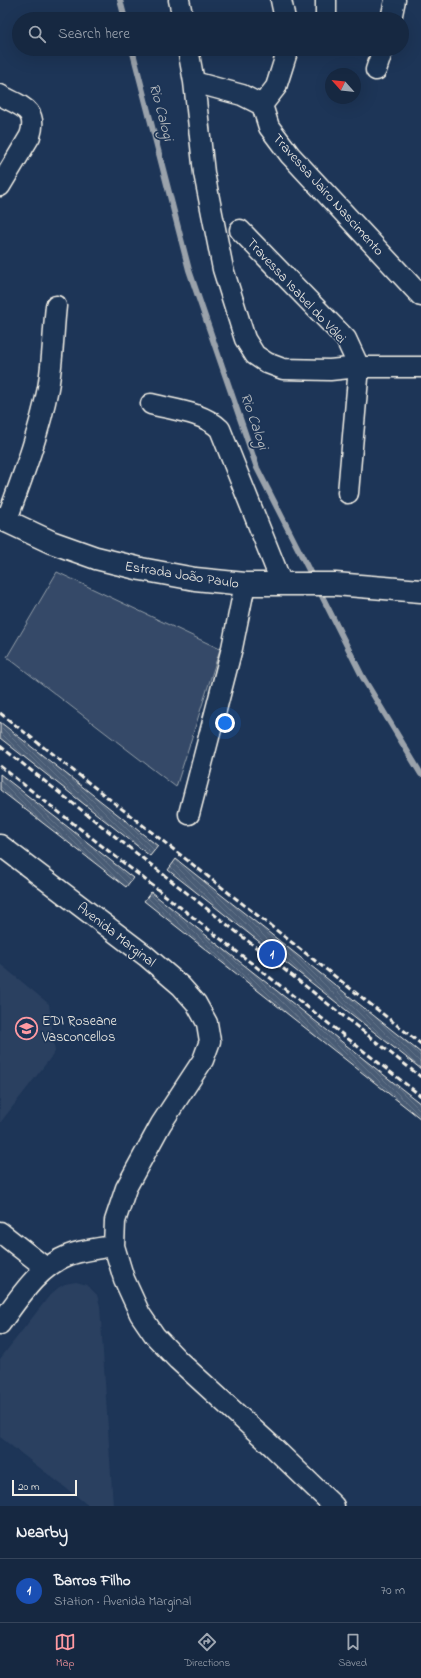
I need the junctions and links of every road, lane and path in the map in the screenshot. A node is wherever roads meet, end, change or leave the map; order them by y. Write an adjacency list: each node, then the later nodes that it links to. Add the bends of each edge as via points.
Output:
1 (179, 0): 5 (street)
2 (281, 0): 6 (street)
3 (326, 0): 7 (street)
4 (395, 0): 8 (street)
5 (182, 12)
6 (284, 12)
7 (326, 12)
8 (392, 12)
9 (189, 56): 13 (street)
10 (286, 56): 15 (street, via 276,87)
11 (381, 56): 12 (street)
12 (376, 70)
13 (194, 82): 15 (street, via 242,95); 21 (street, via 204,173 223,269 245,339 255,355 283,369 330,370)
14 (0, 95): 16 (street, via 28,110 33,118 34,127)
15 (262, 105): 18 (street, Travessa Jairo Nascimento, via 269,127 290,155)
16 (0, 185)
17 (240, 230): 21 (street, Travessa Isabel do Vôlei, via 346,339)
18 (421, 296)
19 (56, 306): 24 (street, via 49,386 41,422 30,457)
20 (421, 366): 21 (street)
21 (359, 367): 23 (street, Travessa Isabel do Vôlei)
22 (150, 404): 26 (street, via 203,417 220,429)
23 (348, 493)
24 (3, 520): 25 (main road, Estrada João Paulo, via 51,542 96,558 194,579)
25 (245, 584): 26 (main road, Estrada João Paulo); 28 (street, via 232,648)
26 (290, 585): 27 (main road, Estrada João Paulo, via 335,584)
27 (421, 589)
28 (189, 814)
29 (0, 845): 31 (street, Avenida Marginal, via 146,956 181,986 196,1003 207,1023 210,1041 203,1060 161,1124 126,1188 115,1221)
30 (0, 1232): 32 (street)
31 (114, 1246): 32 (street, via 68,1255); 34 (street, via 124,1279 140,1314 155,1336)
32 (46, 1268): 33 (street, via 28,1286)
33 (0, 1324)
34 (334, 1506)

